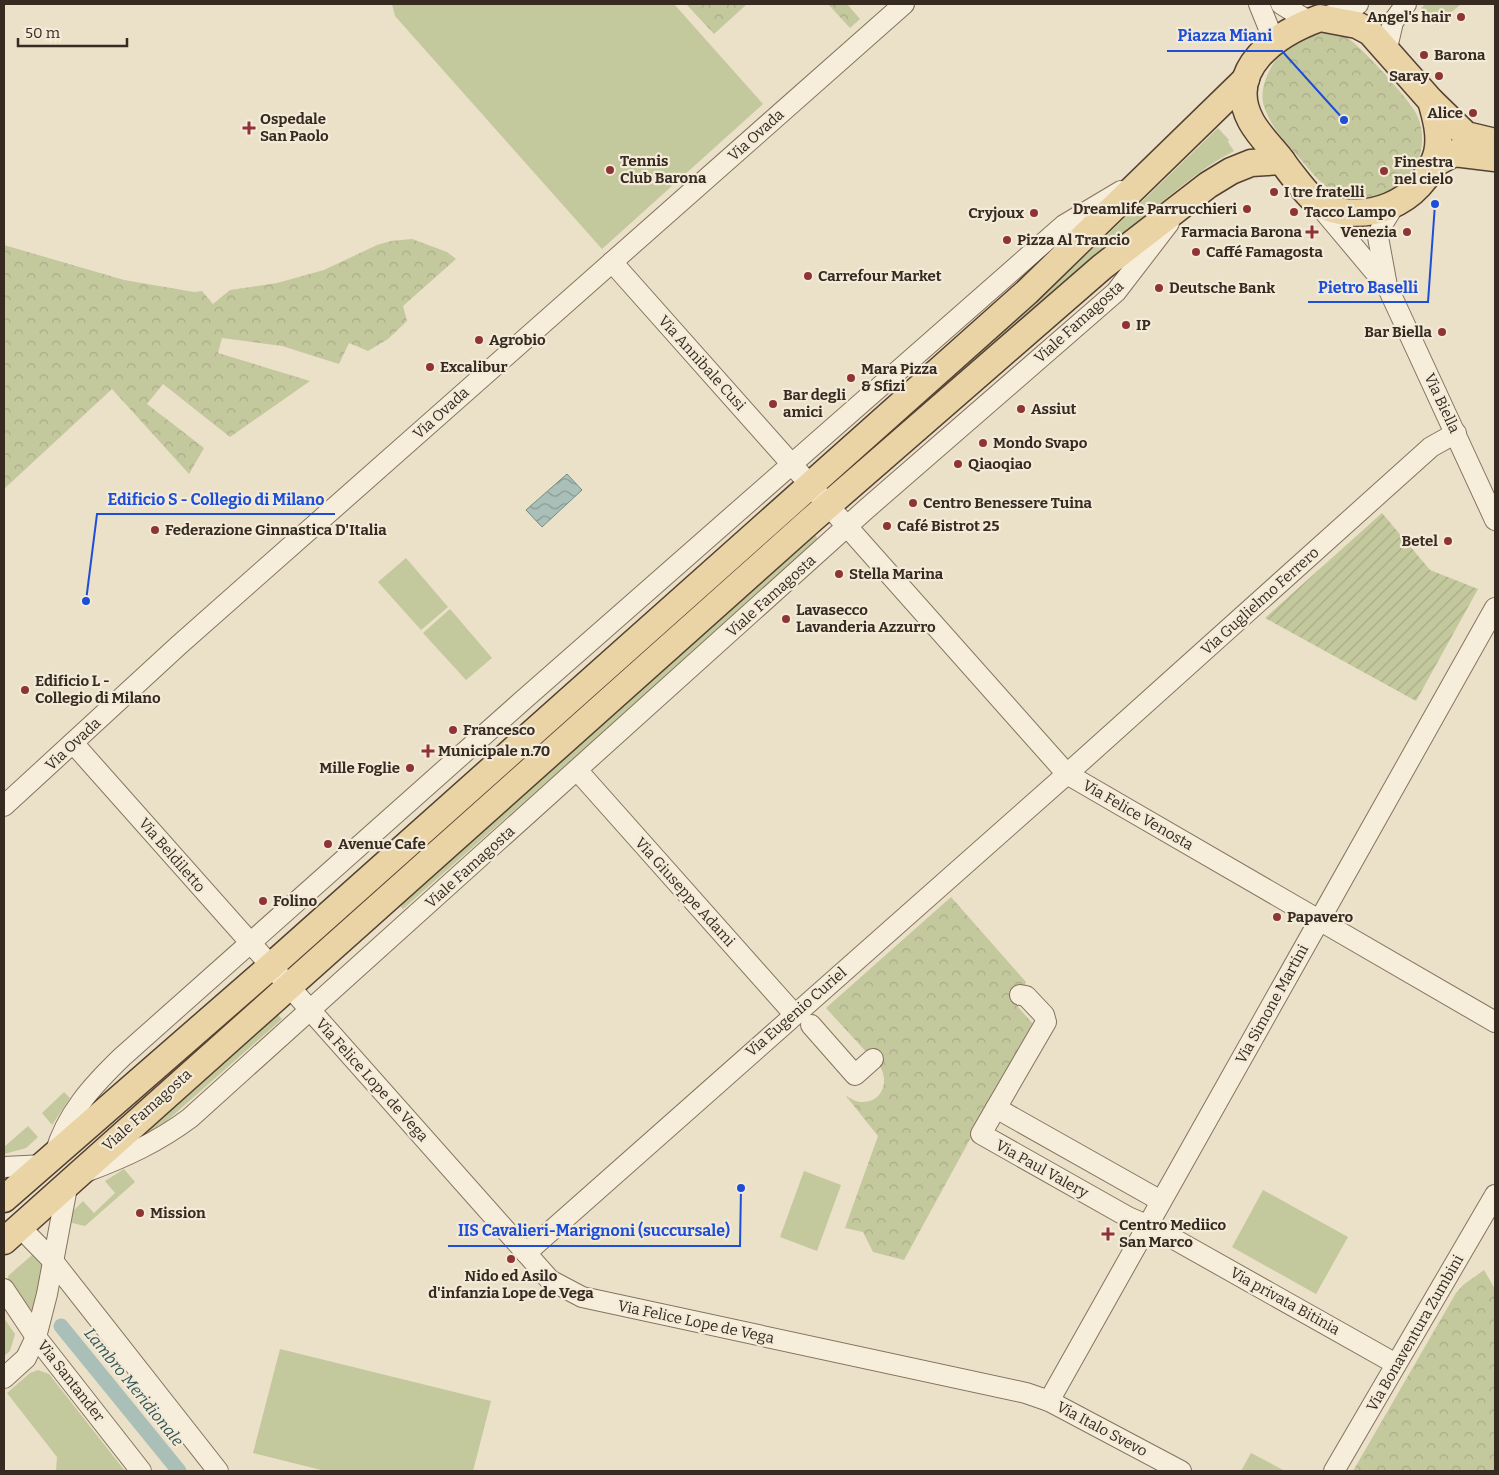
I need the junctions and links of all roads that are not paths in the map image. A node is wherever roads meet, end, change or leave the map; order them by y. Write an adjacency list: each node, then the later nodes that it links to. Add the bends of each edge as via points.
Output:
1 (904, 4): 19 (street, Via Ovada)
2 (1259, 4): 7 (street)
3 (1281, 4): 6 (street)
4 (1358, 4): 6 (street)
5 (1406, 4): 8 (street, via 1393,22)
6 (1315, 20): 7 (main road); 8 (main road, via 1357,25)
7 (1274, 41): 9 (main road, via 1253,60)
8 (1387, 48): 10 (main road)
9 (1246, 79): 13 (main road, via 1244,101 1251,121); 15 (main road, Viale Famagosta)
10 (1431, 101): 11 (main road, via 1466,135); 14 (main road, via 1438,126 1437,153)
11 (1495, 142)
12 (1495, 158): 14 (main road, via 1454,153)
13 (1282, 161): 16 (main road); 17 (main road, Viale Famagosta, via 1251,163 1231,171)
14 (1432, 165): 18 (main road, via 1425,179)
15 (1145, 177): 22 (street, Viale Famagosta, via 1064,225); 23 (main road, Viale Famagosta, via 1027,292)
16 (1317, 203): 18 (main road, via 1361,214); 20 (street)
17 (1184, 204): 24 (main road, Viale Famagosta, via 1102,267); 26 (street, Viale Famagosta, via 1116,292)
18 (1395, 204): 20 (street, via 1378,237)
19 (612, 262): 22 (street, Via Annibale Cusi); 28 (street, Via Ovada, via 179,645)
20 (1387, 286): 21 (street, Via Biella)
21 (1456, 433): 25 (street, Via Biella); 30 (street, Via Guglielmo Ferrero, via 1431,447)
22 (792, 464): 23 (street); 33 (street, Viale Famagosta)
23 (811, 486): 24 (street); 34 (main road, Viale Famagosta)
24 (828, 505): 26 (street); 35 (main road, Viale Famagosta)
25 (1495, 520)
26 (847, 526): 29 (street, Viale Famagosta); 30 (street, Via Felice Venosta)
27 (1495, 608): 32 (street, Via Simone Martini)
28 (73, 743): 31 (street, Via Ovada); 33 (street, Via Beldiletto)
29 (577, 770): 37 (street, Viale Famagosta); 38 (street, Via Giuseppe Adami)
30 (1067, 774): 32 (street, Via Felice Venosta); 38 (street, Via Eugenio Curiel)
31 (4, 806)
32 (1319, 920): 39 (street, Via Felice Venosta); 48 (street, Via Simone Martini)
33 (250, 943): 34 (street, Via Beldiletto); 43 (street, Viale Famagosta, via 87,1092 60,1135)
34 (270, 967): 35 (street, Via Felice Lope de Vega); 43 (main road, Viale Famagosta)
35 (288, 986): 37 (street, Via Felice Lope de Vega); 45 (main road, Viale Famagosta)
36 (1020, 995): 42 (street, Via Paul Valery, via 1026,996 1044,1015 1046,1022)
37 (310, 1010): 45 (street, Viale Famagosta, via 190,1118 164,1137 134,1154); 51 (street, Via Felice Lope de Vega)
38 (794, 1014): 51 (street, Via Eugenio Curiel)
39 (1495, 1022)
40 (810, 1025): 41 (street, via 855,1075)
41 (873, 1059)
42 (996, 1108): 48 (street); 49 (street, Via Paul Valery, via 981,1134)
43 (50, 1161): 44 (street); 47 (main road, Viale Famagosta)
44 (4, 1167)
45 (70, 1179): 50 (main road, Viale Famagosta); 52 (street)
46 (1495, 1195): 55 (street, Via Bonaventura Zumbini)
47 (4, 1199)
48 (1161, 1201): 49 (street, Via Simone Martini)
49 (1147, 1225): 55 (street, Via privata Bitinia); 57 (street, Via Simone Martini)
50 (9, 1226): 52 (street)
51 (526, 1253): 57 (street, Via Felice Lope de Vega, via 550,1280 582,1297 1026,1393)
52 (52, 1261): 54 (street); 59 (street)
53 (6, 1297): 54 (street, Via Santander)
54 (36, 1337): 56 (street, via 26,1358); 58 (street, Via Santander)
55 (1396, 1364): 61 (street, Via Bonaventura Zumbini)
56 (4, 1378)
57 (1049, 1401): 60 (street, Via Italo Svevo)
58 (141, 1471)
59 (218, 1471)
60 (1182, 1471)
61 (1334, 1471)

